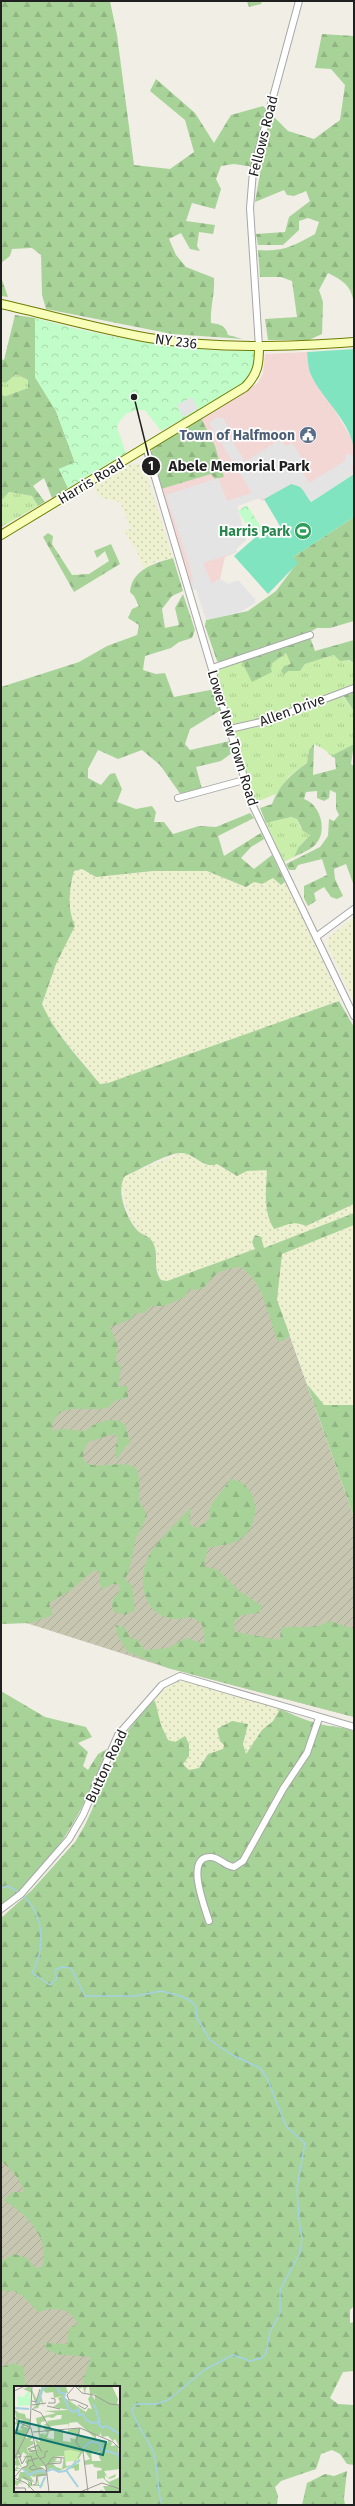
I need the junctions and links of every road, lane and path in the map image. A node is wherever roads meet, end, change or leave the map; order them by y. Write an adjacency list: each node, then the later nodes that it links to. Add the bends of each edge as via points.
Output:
1 (299, 1): 4 (street, Fellows Road, via 253,171 250,208)
2 (1, 304): 4 (main road, NY 236 / NY 236, via 149,338)
3 (354, 342): 4 (main road, NY 236 / NY 236)
4 (259, 347): 5 (main road, Harris Road, via 258,368 254,378 245,387)
5 (146, 447): 6 (main road, Harris Road); 8 (street, Lower New Town Road)
6 (1, 535)
7 (310, 635): 8 (street, via 277,644)
8 (212, 668): 10 (street, Lower New Town Road)
9 (354, 688): 10 (street, Allen Drive, via 269,720)
10 (230, 729): 11 (street, Lower New Town Road)
11 (244, 780): 12 (street); 14 (street, Lower New Town Road, via 252,804)
12 (178, 798)
13 (354, 909): 14 (street)
14 (316, 937): 15 (street, Lower New Town Road)
15 (354, 1016)
16 (319, 1718): 17 (street, Button Road); 18 (street, Button Road, via 180,1676 166,1682 118,1735 83,1815 69,1839 21,1894); 19 (street, via 307,1752 243,1861 229,1867 217,1858 207,1857 202,1859 198,1866 200,1893)
17 (354, 1727)
18 (1, 1910)
19 (209, 1921)

